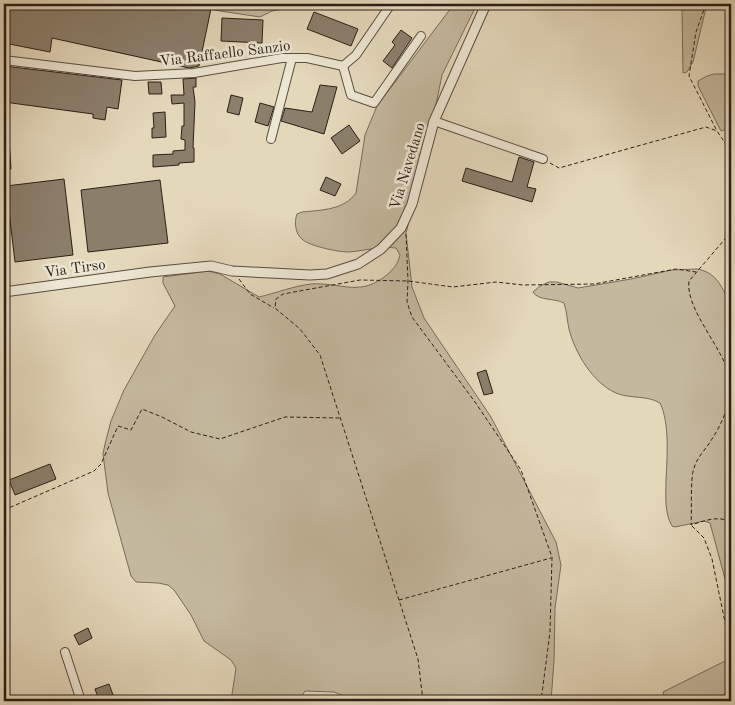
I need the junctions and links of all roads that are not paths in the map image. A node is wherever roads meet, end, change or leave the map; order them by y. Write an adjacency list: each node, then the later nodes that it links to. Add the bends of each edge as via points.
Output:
1 (391, 4): 6 (street, via 356,55)
2 (486, 4): 7 (street, Via Navedano)
3 (421, 36): 6 (street, via 374,103 351,95)
4 (292, 58): 5 (street, Via Raffaello Sanzio, via 194,73 135,76); 6 (street, Via Raffaello Sanzio); 8 (street)
5 (4, 60)
6 (342, 66)
7 (434, 121): 9 (street); 10 (street, Via Navedano, via 424,166 401,228 382,248 358,264 310,275 232,271 211,266)
8 (271, 139)
9 (543, 158)
10 (150, 272): 11 (street, Via Tirso)
11 (4, 292)
12 (65, 652): 13 (street)
13 (81, 701)

